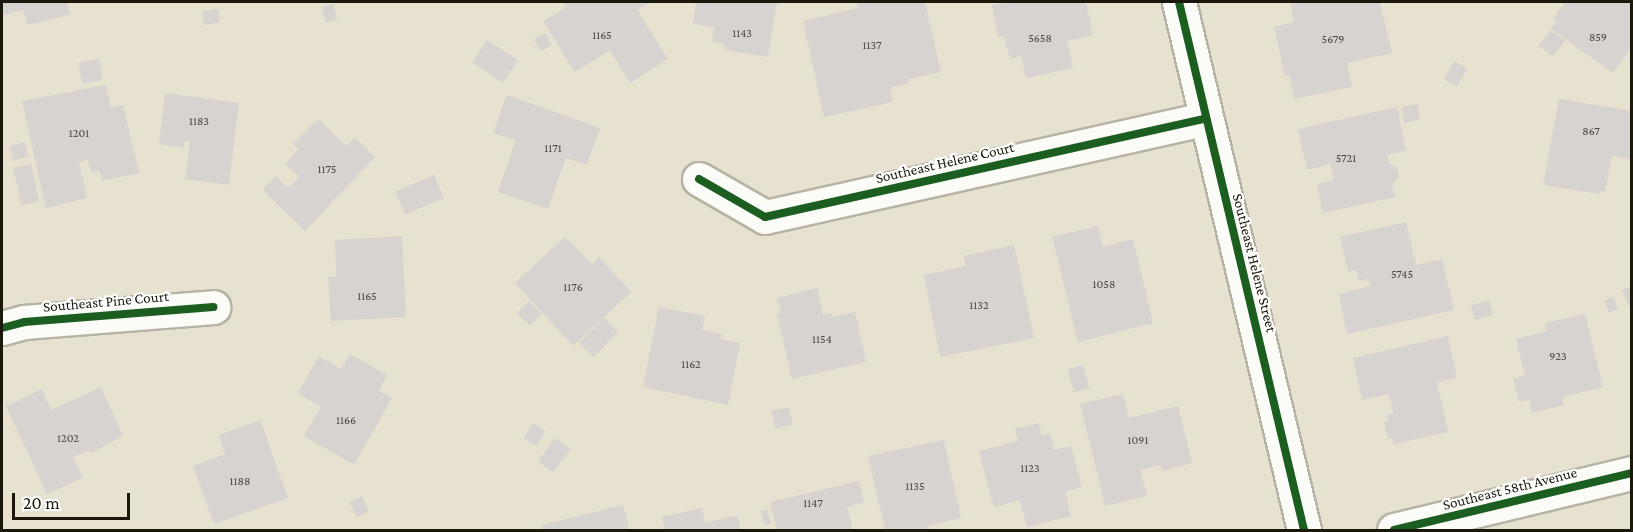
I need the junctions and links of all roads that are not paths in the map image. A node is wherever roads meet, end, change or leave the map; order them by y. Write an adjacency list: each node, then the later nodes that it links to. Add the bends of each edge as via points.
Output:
1 (1179, 2): 2 (street, Southeast Helene Street)
2 (1205, 119): 3 (street, Southeast Helene Court, via 765,217); 7 (street, Southeast Helene Street)
3 (699, 179)
4 (213, 307): 5 (street, Southeast Pine Court, via 24,322)
5 (2, 328)
6 (1632, 473): 8 (street, Southeast 58th Avenue)
7 (1304, 531)
8 (1394, 531)

